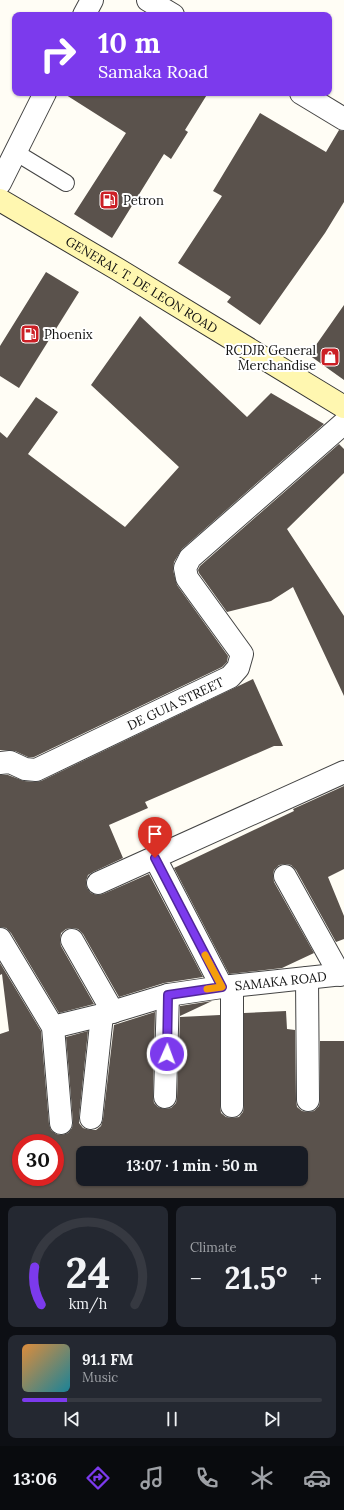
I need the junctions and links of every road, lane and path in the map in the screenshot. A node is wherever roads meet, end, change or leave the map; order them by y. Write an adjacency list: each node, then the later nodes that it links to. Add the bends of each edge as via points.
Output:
1 (92, 0): 3 (street)
2 (148, 0): 4 (street)
3 (86, 12)
4 (167, 12)
5 (43, 96): 8 (street)
6 (306, 96): 7 (street)
7 (344, 120)
8 (15, 152): 9 (street); 10 (lane)
9 (0, 183)
10 (66, 183)
11 (0, 200): 12 (main road, GENERAL T. DE LEON ROAD)
12 (344, 407)
13 (344, 423): 14 (street, DE GUIA STREET, via 190,558 185,568 187,578 242,654 238,668 230,677 36,770 25,769 10,762)
14 (0, 763)
15 (344, 772): 16 (street)
16 (155, 858): 18 (street); 23 (street)
17 (285, 876): 21 (street)
18 (98, 883)
19 (0, 939): 26 (street)
20 (72, 940): 25 (street)
21 (342, 975): 22 (street, SAMAKA ROAD)
22 (307, 978): 23 (street, SAMAKA ROAD); 28 (street)
23 (227, 987): 24 (street, SAMAKA ROAD); 29 (street)
24 (168, 995): 25 (street, SAMAKA ROAD); 27 (street)
25 (107, 1013): 26 (street, SAMAKA ROAD); 30 (street)
26 (53, 1027): 31 (street)
27 (165, 1097)
28 (308, 1100)
29 (232, 1106)
30 (91, 1118)
31 (61, 1123)

